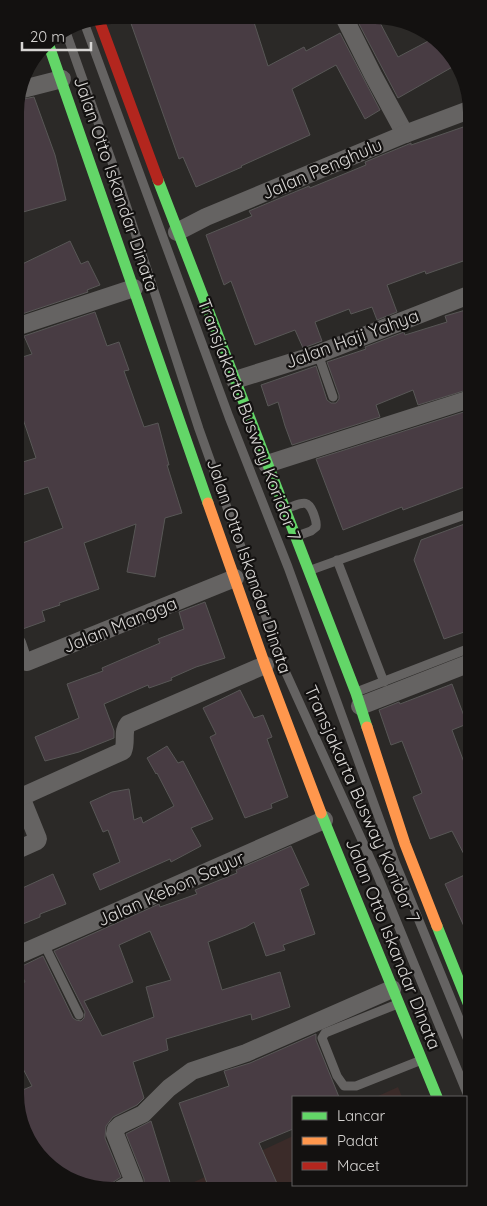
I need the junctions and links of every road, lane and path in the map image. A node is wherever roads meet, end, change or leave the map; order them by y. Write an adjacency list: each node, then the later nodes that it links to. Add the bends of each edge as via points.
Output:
1 (347, 24): 9 (street)
2 (102, 25): 10 (main road)
3 (86, 27): 40 (lane, Transjakarta Busway Koridor 7, via 392,852)
4 (68, 36): 42 (lane, Transjakarta Busway Koridor 7, via 199,429 286,672 375,870)
5 (50, 48): 6 (main road, Jalan Otto Iskandar Dinata)
6 (62, 79): 7 (street); 11 (main road, Jalan Otto Iskandar Dinata)
7 (27, 88)
8 (463, 112): 9 (street, Jalan Penghulu)
9 (405, 134): 10 (street, Jalan Penghulu)
10 (177, 232): 15 (main road)
11 (134, 288): 13 (street); 24 (main road, Jalan Otto Iskandar Dinata)
12 (463, 297): 14 (street, Jalan Haji Yahya)
13 (24, 324)
14 (318, 354): 15 (street, Jalan Haji Yahya); 16 (lane)
15 (235, 380): 18 (main road)
16 (333, 397)
17 (463, 401): 18 (street)
18 (267, 464): 19 (main road)
19 (284, 509): 21 (main road); 21 (lane, via 304,503 311,507 316,526)
20 (463, 515): 22 (lane)
21 (295, 537): 23 (main road)
22 (337, 560): 23 (lane); 29 (lane)
23 (308, 571): 30 (main road)
24 (235, 578): 26 (street, Jalan Mangga); 27 (main road, Jalan Otto Iskandar Dinata)
25 (463, 651): 29 (lane)
26 (24, 661)
27 (265, 665): 31 (street, via 128,724 122,751); 33 (main road, Jalan Otto Iskandar Dinata)
28 (463, 665): 30 (street)
29 (384, 682): 30 (lane)
30 (358, 699): 37 (main road, via 405,844)
31 (24, 795)
32 (24, 808): 34 (street, via 38,839)
33 (324, 820): 35 (street, Jalan Kebon Sayur); 38 (main road, Jalan Otto Iskandar Dinata)
34 (24, 847)
35 (44, 944): 36 (street, Jalan Kebon Sayur); 39 (lane)
36 (24, 952)
37 (463, 983)
38 (395, 996): 41 (main road, Jalan Otto Iskandar Dinata); 41 (lane, via 325,1033 322,1038 337,1076 344,1086 356,1086); 44 (street, via 192,1072 169,1088 143,1114 116,1129 115,1134)
39 (79, 1015)
40 (463, 1028)
41 (422, 1060): 43 (main road, Jalan Otto Iskandar Dinata)
42 (463, 1084)
43 (437, 1096)
44 (134, 1182)

